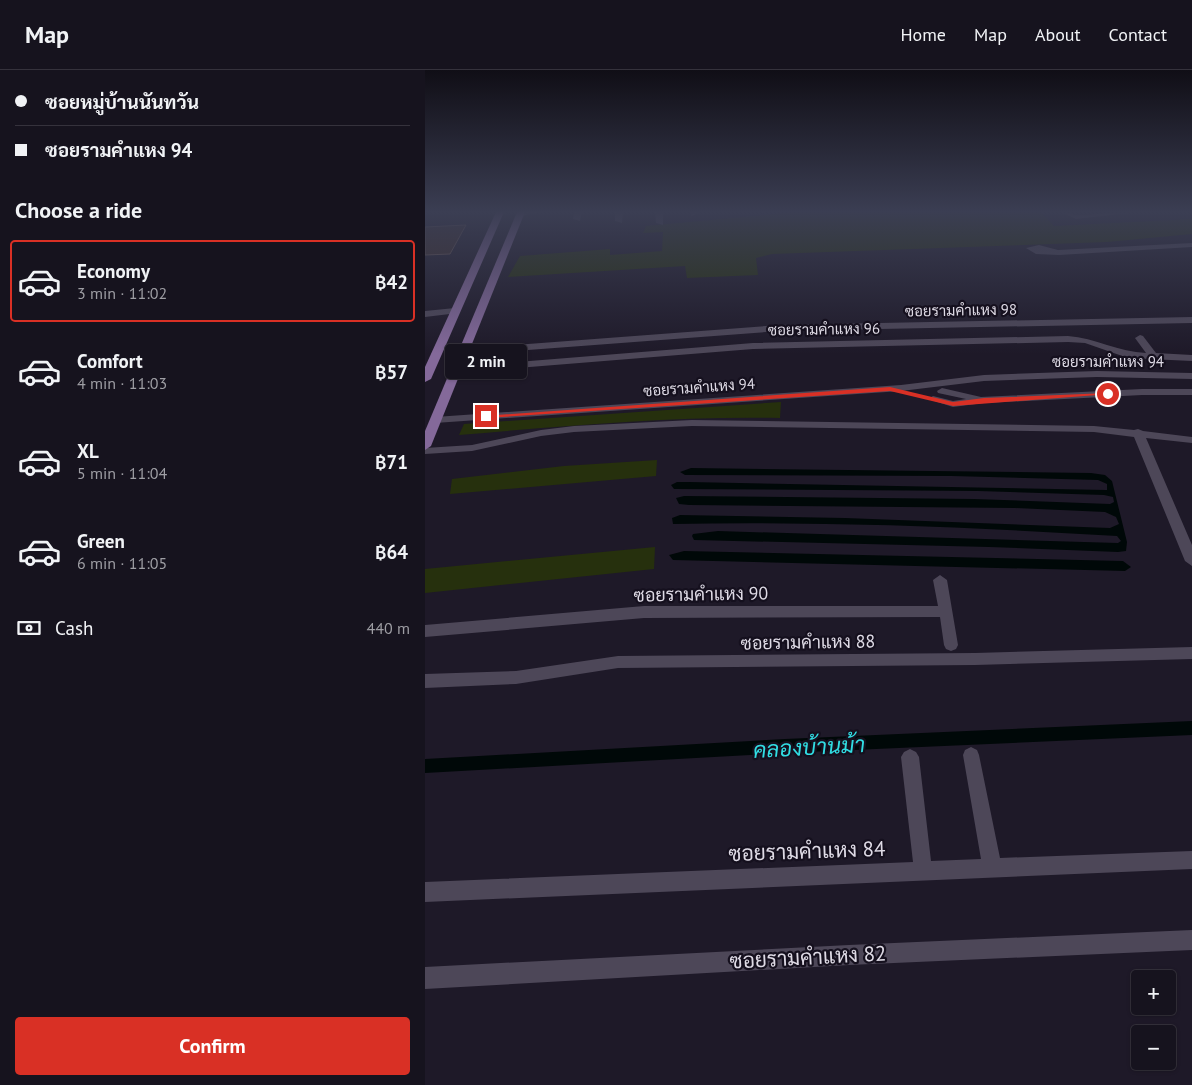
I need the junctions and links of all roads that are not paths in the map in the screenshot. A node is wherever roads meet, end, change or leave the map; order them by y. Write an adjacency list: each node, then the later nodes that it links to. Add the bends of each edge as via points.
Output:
1 (478, 259): 3 (main road)
2 (501, 259): 7 (main road)
3 (455, 311): 4 (street); 10 (main road)
4 (425, 314)
5 (1192, 320): 7 (street, ซอยรามคําแหง 98, via 779,328)
6 (1140, 338): 8 (street)
7 (462, 352): 11 (main road)
8 (1154, 357): 9 (street, ซอยรามคําแหง 96); 11 (street, ซอยรามคําแหง 96, via 1117,353 1081,340 789,344)
9 (1192, 358)
10 (429, 361): 14 (main road)
11 (455, 370): 14 (main road)
12 (1192, 376): 15 (street, ซอยรามคําแหง 94, via 1097,374 984,378)
13 (1192, 381): 15 (street, ซอยรามคําแหง 94)
14 (435, 382): 20 (main road)
15 (964, 382): 16 (street, ซอยรามคําแหง 94)
16 (908, 388): 17 (street, ซอยรามคําแหง 94); 19 (street)
17 (890, 389): 19 (street); 20 (street, ซอยรามคําแหง 94)
18 (1192, 392): 19 (street, via 1142,392 953,404)
19 (934, 394)
20 (435, 420): 23 (main road)
21 (1138, 432): 22 (street); 24 (street, via 1084,428 693,423 574,429 455,450); 25 (street)
22 (1192, 440)
23 (425, 446)
24 (425, 452)
25 (1192, 561)
26 (940, 580): 27 (street)
27 (946, 611): 28 (street, ซอยรามคำแหง 90, via 643,612); 29 (street)
28 (425, 631)
29 (951, 645)
30 (1192, 653): 31 (street, ซอยรามคำแหง 88, via 975,659 618,662 594,663 533,676)
31 (425, 682)
32 (971, 755): 35 (street)
33 (910, 757): 36 (street)
34 (1192, 860): 35 (street, ซอยรามคำแหง 84)
35 (992, 867): 36 (street, ซอยรามคำแหง 84)
36 (923, 870): 37 (street, ซอยรามคำแหง 84)
37 (425, 892)
38 (1192, 940): 39 (street, ซอยรามคำแหง 82)
39 (425, 978)

